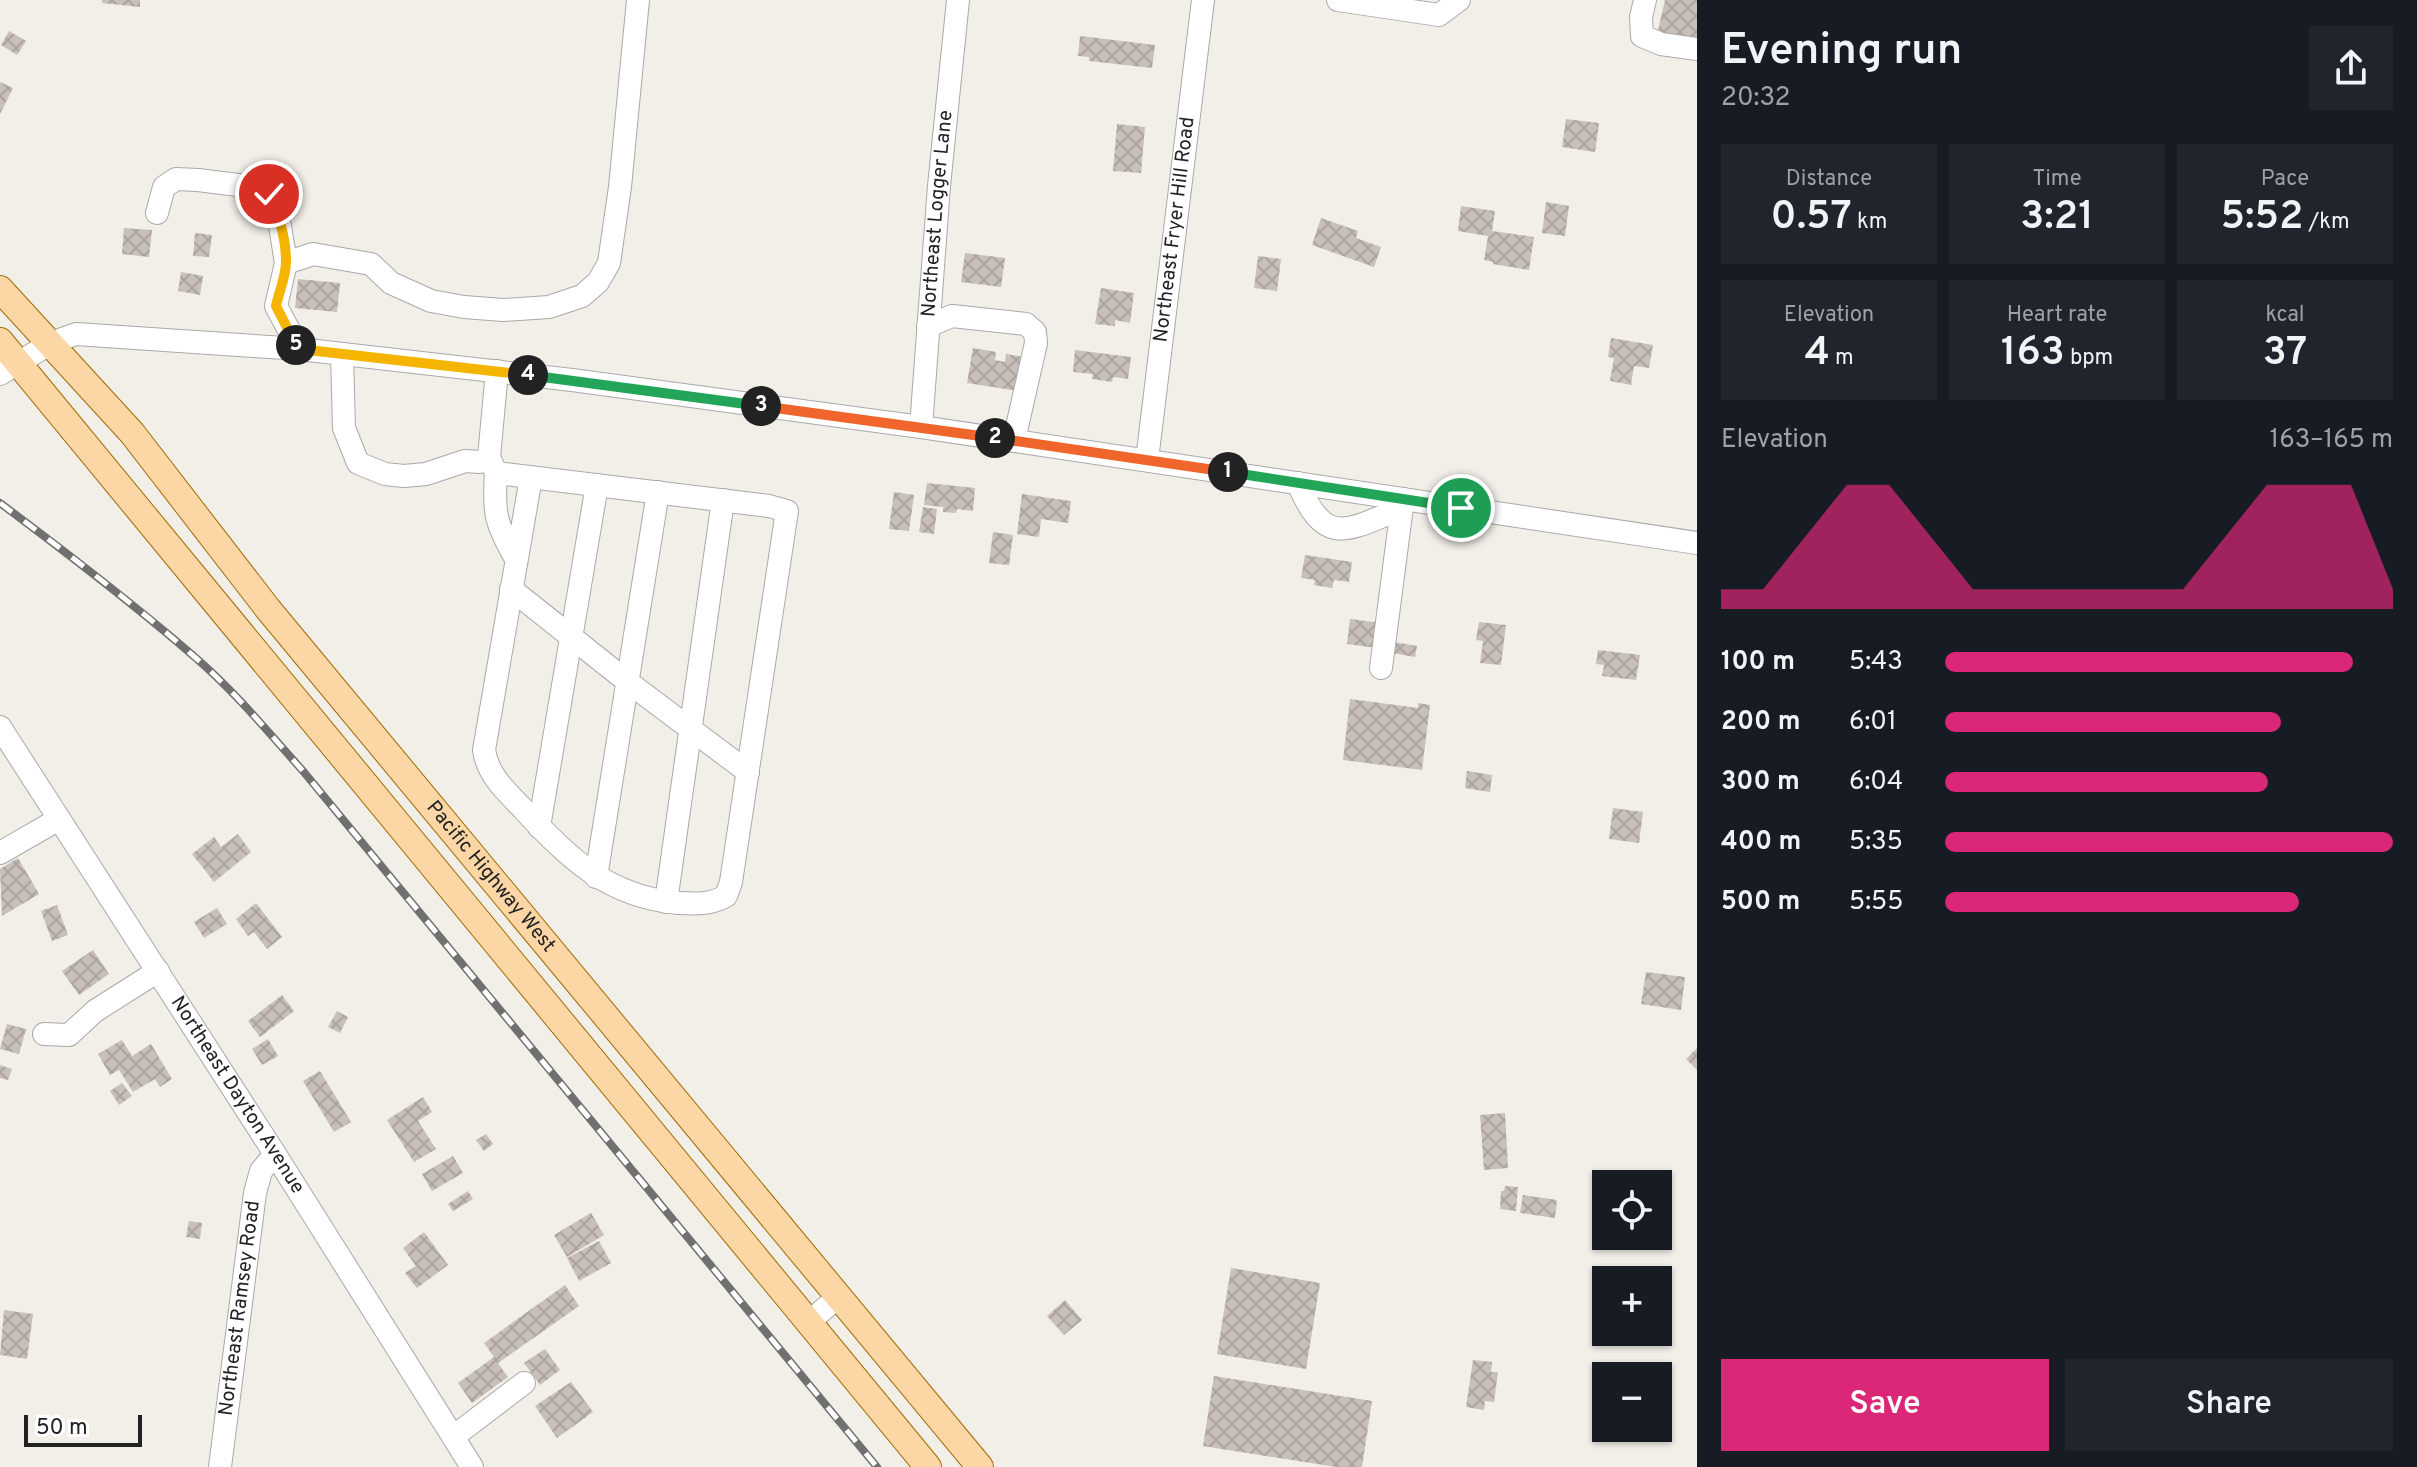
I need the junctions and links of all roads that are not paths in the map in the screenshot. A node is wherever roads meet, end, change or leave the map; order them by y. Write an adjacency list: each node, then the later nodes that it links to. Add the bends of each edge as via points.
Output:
1 (638, 0): 9 (street, via 609,263 582,296 549,307 464,307 431,301 391,283 371,264 313,254)
2 (958, 0): 11 (street, Northeast Logger Lane)
3 (1203, 0): 20 (street, Northeast Fryer Hill Road)
4 (1338, 0): 5 (street, via 1439,15)
5 (1459, 0)
6 (1645, 0): 7 (street, via 1642,36)
7 (1697, 49)
8 (157, 213): 9 (street, via 164,187 176,179 254,187 269,194 275,205)
9 (286, 263): 14 (street, via 276,306)
10 (0, 289): 13 (main road, Pacific Highway West)
11 (928, 326): 18 (street, Northeast Logger Lane); 19 (street, via 952,316 1026,324 1035,332)
12 (0, 341): 16 (main road, Pacific Highway West)
13 (51, 343): 14 (street, via 92,333); 16 (street); 45 (main road, Pacific Highway West, via 132,433 268,609)
14 (299, 349): 15 (street)
15 (342, 354): 17 (street); 21 (street, via 344,428 358,463 404,476 465,461)
16 (9, 368): 46 (main road, Pacific Highway West)
17 (497, 371): 18 (street); 21 (street)
18 (921, 427): 19 (street)
19 (1014, 440): 20 (street)
20 (1147, 460): 23 (street)
21 (492, 465): 22 (street); 29 (street, via 497,523)
22 (531, 477): 24 (street); 29 (street)
23 (1298, 483): 27 (street); 27 (street, via 1308,508 1342,530)
24 (597, 485): 25 (street); 31 (street)
25 (658, 492): 26 (street); 33 (street)
26 (723, 500): 35 (street); 36 (street, via 787,511)
27 (1402, 503): 28 (street); 32 (street)
28 (1697, 543)
29 (516, 559): 30 (street)
30 (511, 589): 31 (street); 38 (street, via 484,750 493,776)
31 (571, 636): 33 (street); 38 (street)
32 (1381, 668)
33 (628, 682): 35 (street); 40 (street)
34 (0, 727): 37 (street, Northeast Dayton Avenue)
35 (690, 729): 36 (street); 41 (street)
36 (748, 772): 41 (street, via 726,896 712,903)
37 (59, 819): 39 (street); 42 (street, Northeast Dayton Avenue)
38 (539, 827): 40 (street)
39 (0, 853)
40 (596, 877): 41 (street, via 633,896)
41 (666, 902)
42 (158, 971): 43 (street, via 95,1011 69,1035); 44 (street, Northeast Dayton Avenue)
43 (44, 1034)
44 (275, 1154): 48 (street, Northeast Dayton Avenue); 49 (street, Northeast Ramsey Road, via 261,1171 255,1193)
45 (839, 1296): 46 (street); 52 (main road, Pacific Highway West)
46 (809, 1322): 51 (main road, Pacific Highway West)
47 (524, 1383): 48 (street)
48 (453, 1437): 50 (street, Northeast Dayton Avenue)
49 (220, 1467)
50 (472, 1467)
51 (928, 1467)
52 (980, 1467)

